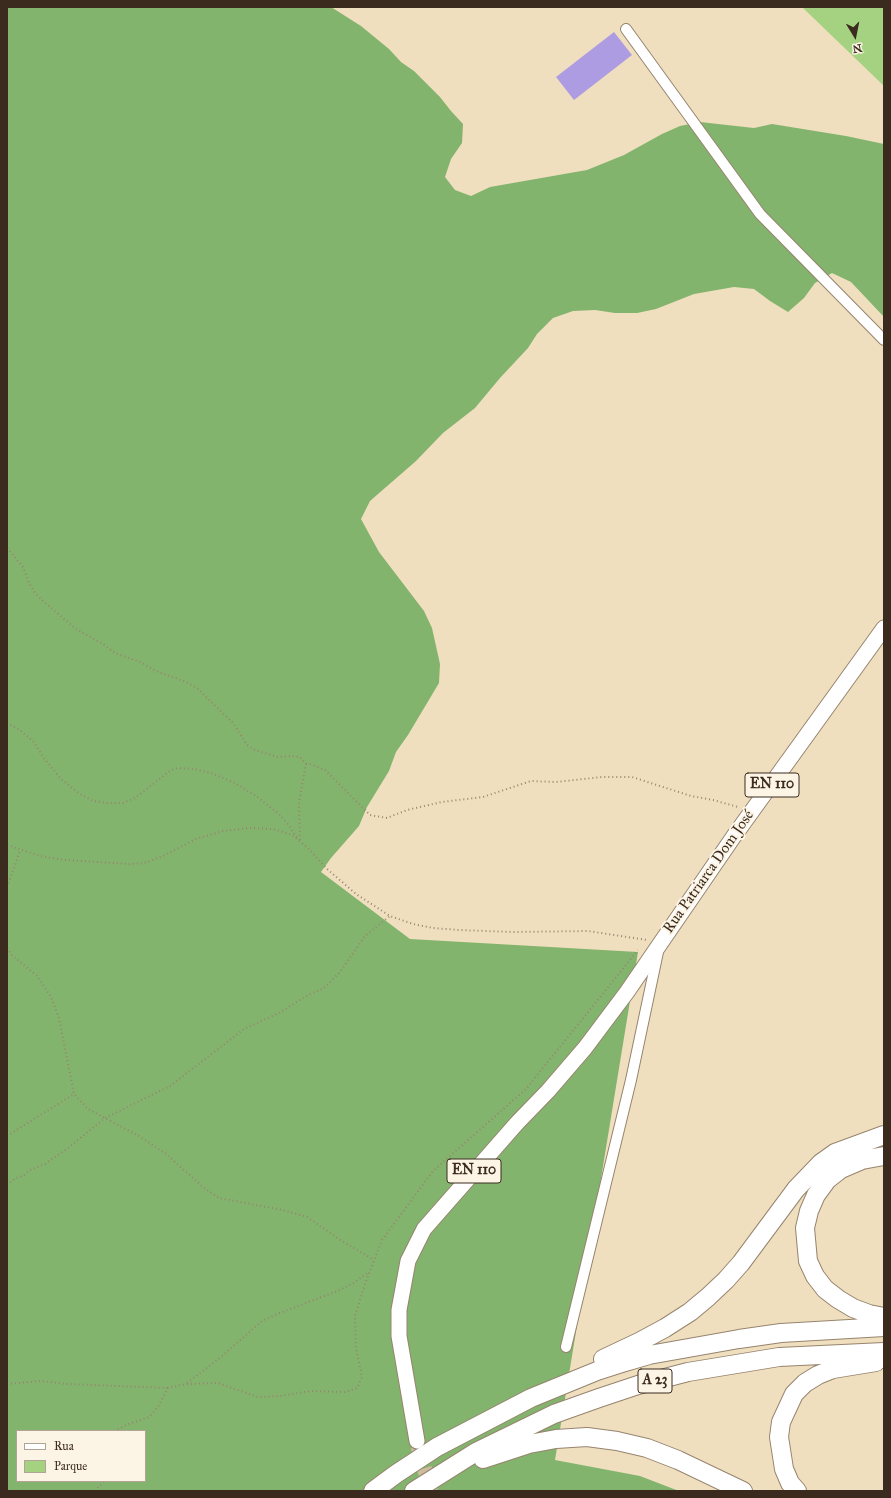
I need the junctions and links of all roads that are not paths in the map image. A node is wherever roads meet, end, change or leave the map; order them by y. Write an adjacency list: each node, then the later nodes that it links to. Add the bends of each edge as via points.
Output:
1 (626, 29): 2 (street, via 760,214)
2 (884, 340)
3 (884, 628): 4 (main road, Rua Patriarca Dom José / EN 110, via 751,814)
4 (653, 941): 9 (street, via 629,1088); 13 (main road, EN 110, via 627,992 585,1048 450,1198 415,1244 408,1261 403,1286 399,1310 399,1336)
5 (884, 1135): 12 (highway, via 835,1153 821,1163 796,1189 726,1280 690,1312 639,1342 552,1380)
6 (884, 1156): 7 (highway, via 862,1160 841,1169 827,1180 816,1195 805,1228 808,1261 825,1289 853,1308)
7 (884, 1317)
8 (884, 1327): 12 (highway, A 23, via 781,1333 663,1352 597,1371)
9 (566, 1347)
10 (884, 1352): 14 (highway, A 23, via 779,1357 688,1372 638,1385 554,1414 476,1452)
11 (884, 1360): 18 (highway, via 833,1369 805,1383 794,1394 781,1422 779,1437 784,1469)
12 (531, 1398): 15 (highway, A 23, via 437,1447)
13 (417, 1441)
14 (442, 1473): 16 (highway, A 23); 17 (highway, via 529,1444 556,1439 587,1438 617,1440 647,1448)
15 (373, 1491)
16 (414, 1491)
17 (743, 1491)
18 (797, 1491)

